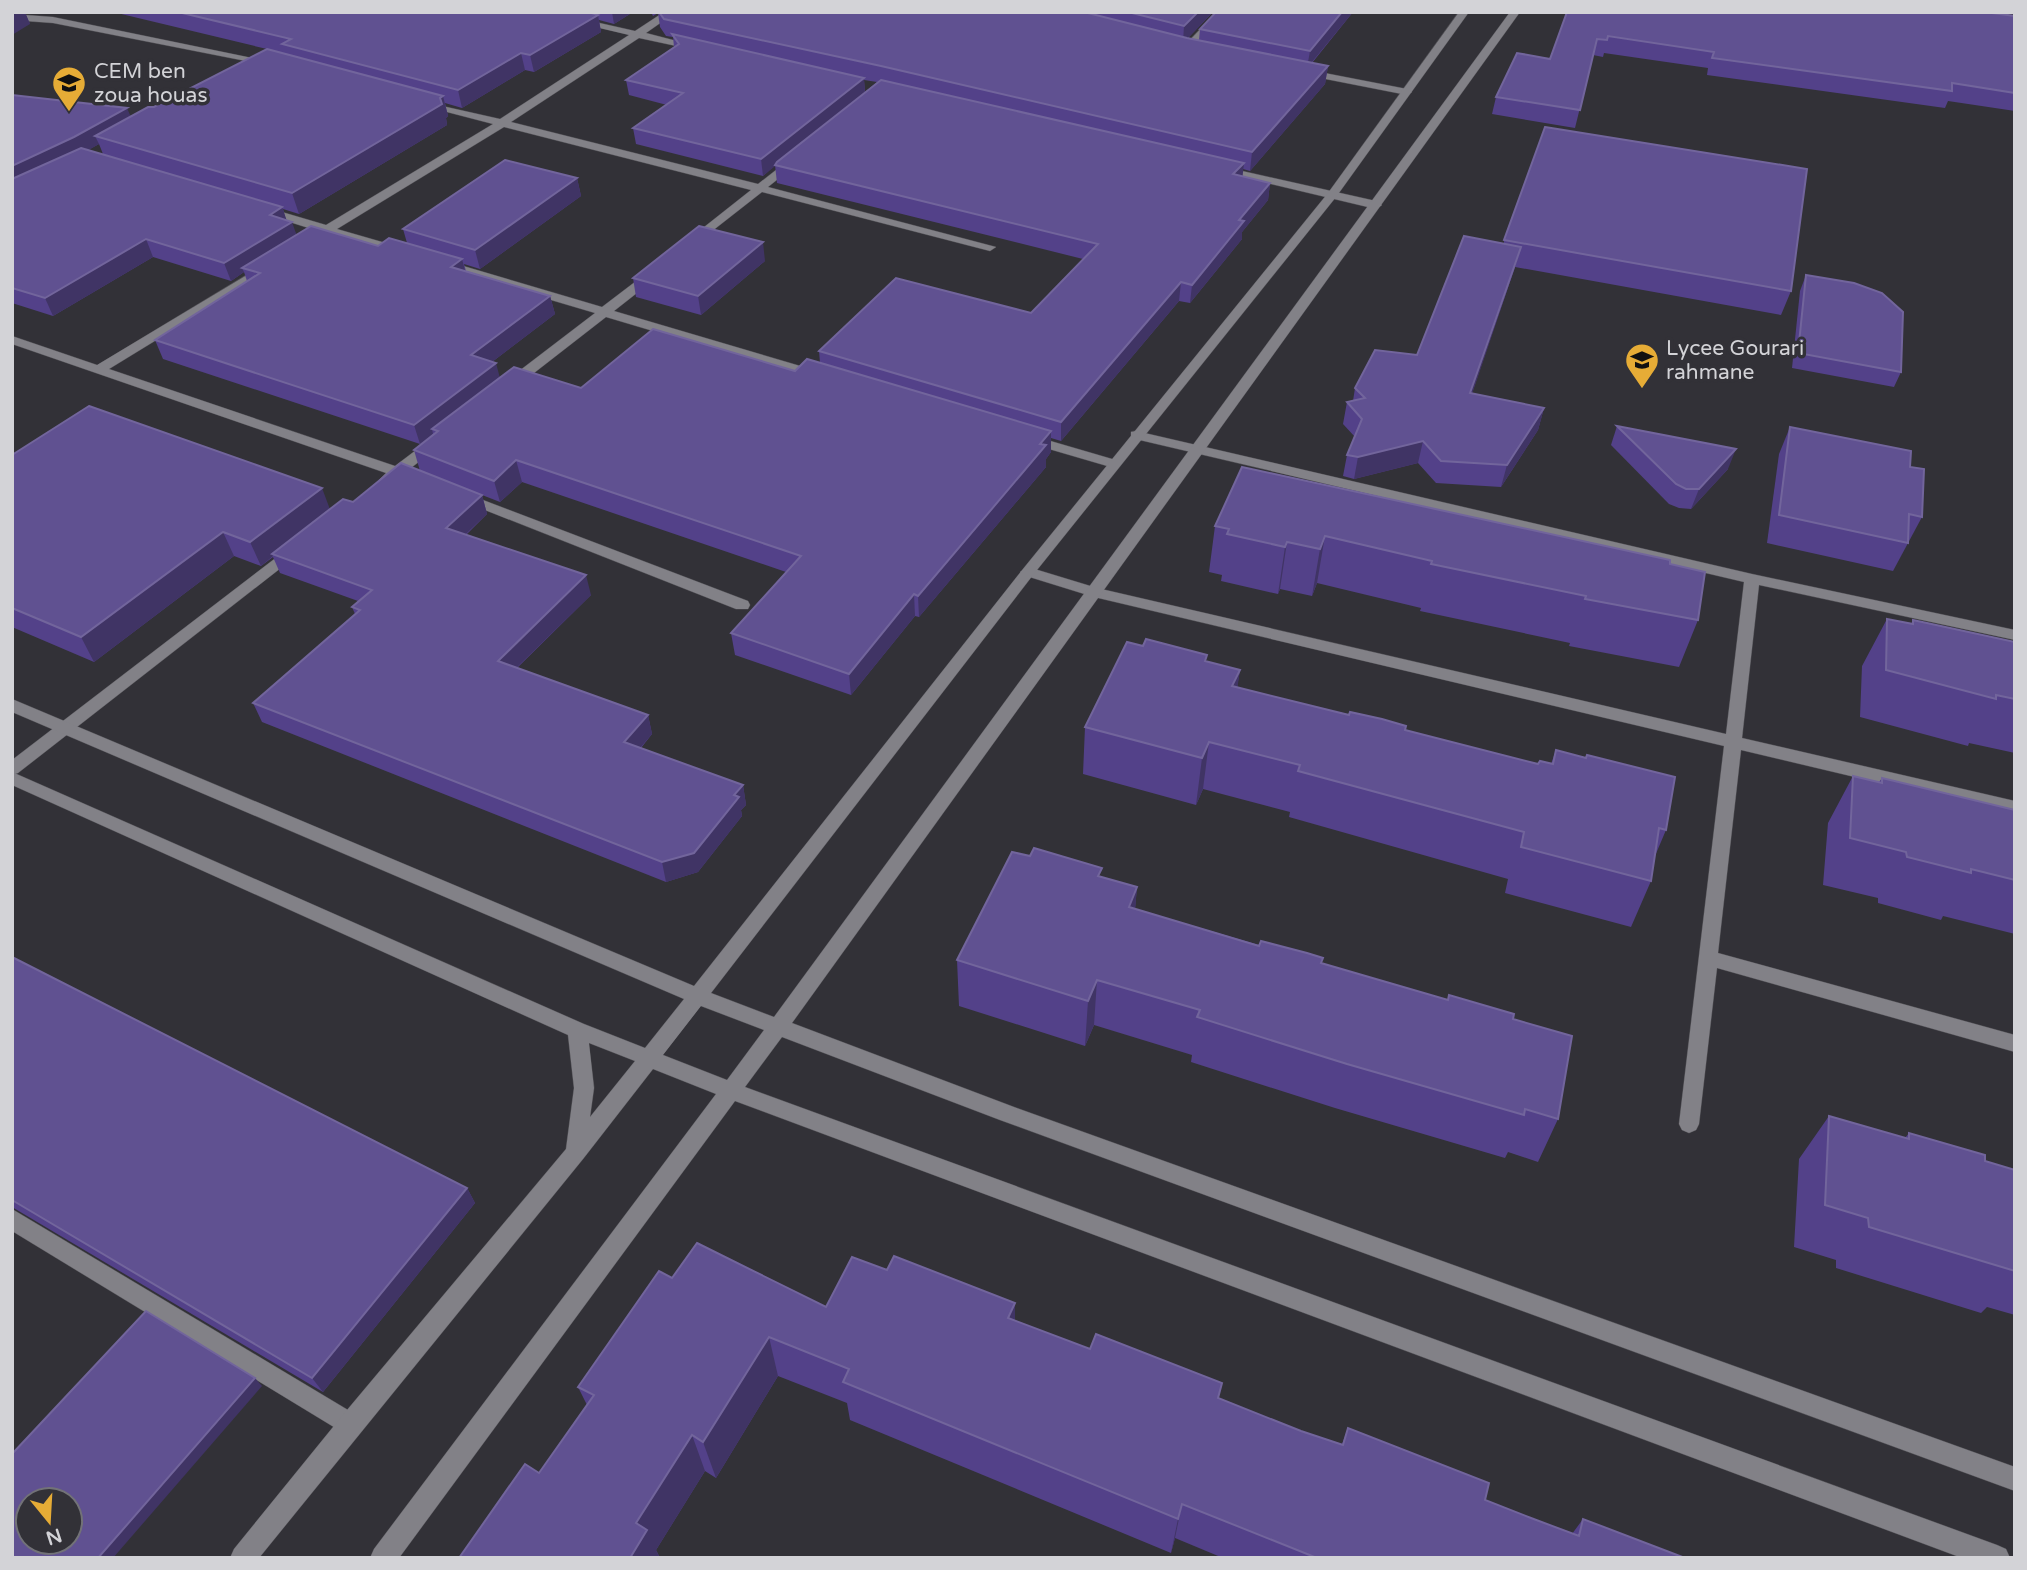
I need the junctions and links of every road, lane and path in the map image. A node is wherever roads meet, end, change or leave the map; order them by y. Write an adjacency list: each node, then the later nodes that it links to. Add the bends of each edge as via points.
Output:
1 (537, 12): 7 (street)
2 (671, 12): 7 (street)
3 (1223, 12): 10 (street)
4 (1464, 12): 16 (street)
5 (1515, 12): 23 (street)
6 (12, 17): 12 (street, via 53,20)
7 (636, 34): 9 (street); 18 (street)
8 (1173, 47): 10 (street)
9 (704, 50)
10 (1186, 50): 11 (street)
11 (1199, 52)
12 (262, 60): 13 (street); 15 (street)
13 (289, 67)
14 (1290, 69): 16 (street)
15 (239, 73)
16 (1407, 92): 22 (street)
17 (408, 99): 18 (street)
18 (500, 124): 21 (street); 25 (street)
19 (801, 155): 21 (street)
20 (1213, 167): 22 (street)
21 (761, 188): 26 (street); 30 (street)
22 (1332, 195): 23 (street); 35 (street)
23 (1376, 205): 38 (street)
24 (247, 206): 25 (street)
25 (321, 233): 27 (street)
26 (990, 247)
27 (407, 253)
28 (281, 258): 32 (street)
29 (433, 261): 30 (street)
30 (605, 312): 33 (street); 34 (street)
31 (12, 340): 32 (street)
32 (98, 370): 40 (street)
33 (832, 380)
34 (496, 396)
35 (1136, 435): 38 (street); 39 (street)
36 (1020, 436): 39 (street)
37 (441, 438): 40 (street)
38 (1196, 449): 46 (street); 47 (street)
39 (1114, 464): 45 (street)
40 (398, 471): 41 (street); 42 (street)
41 (423, 481)
42 (376, 488)
43 (449, 491): 48 (street)
44 (311, 537): 51 (street)
45 (1028, 572): 47 (street); 57 (street)
46 (1752, 579): 49 (street); 52 (street)
47 (1094, 592): 52 (street); 58 (street)
48 (742, 605)
49 (2015, 635)
50 (12, 705): 51 (street)
51 (62, 728): 53 (street); 57 (street)
52 (1733, 742): 55 (street); 56 (street)
53 (12, 769)
54 (12, 778): 59 (street)
55 (2015, 808)
56 (1707, 958): 60 (street); 63 (street)
57 (695, 995): 58 (street); 61 (street)
58 (778, 1027): 62 (street); 67 (street)
59 (577, 1030): 61 (street); 64 (street, via 583,1088)
60 (2015, 1044)
61 (648, 1058): 62 (street); 64 (street)
62 (730, 1090): 69 (street); 70 (street)
63 (1689, 1124)
64 (576, 1152): 66 (street)
65 (12, 1219): 66 (street)
66 (350, 1424): 68 (street)
67 (2015, 1479)
68 (243, 1558)
69 (383, 1558)
70 (1997, 1558)

